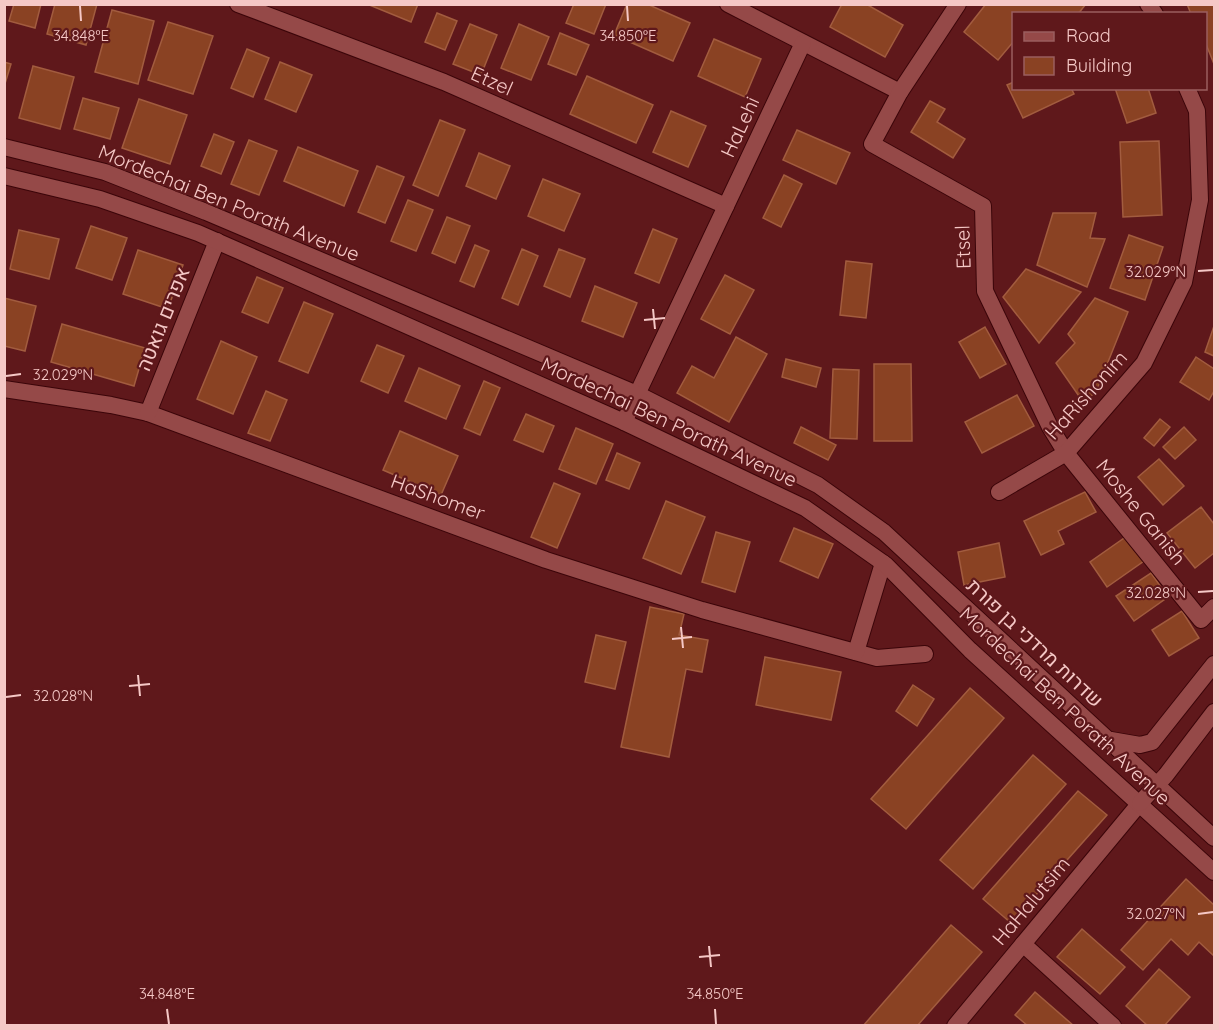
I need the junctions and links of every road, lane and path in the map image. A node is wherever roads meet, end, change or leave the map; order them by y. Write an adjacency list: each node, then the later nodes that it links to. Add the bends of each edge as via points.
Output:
1 (238, 4): 9 (street, Etzel, via 444,82)
2 (728, 4): 4 (street)
3 (958, 4): 6 (street)
4 (803, 43): 6 (street); 9 (street, HaLehi)
5 (1188, 90): 15 (street, HaRishonim, via 1197,111 1200,200 1184,282 1144,363)
6 (900, 92): 15 (street, Etsel, via 872,144 983,206 985,291)
7 (4, 147): 12 (street, Mordechai Ben Porath Avenue, via 105,172)
8 (4, 176): 10 (street, Mordechai Ben Porath Avenue, via 99,199)
9 (726, 206): 12 (street, HaLehi)
10 (217, 241): 13 (street, אפרים גואטה); 14 (street, Mordechai Ben Porath Avenue)
11 (4, 389): 13 (street, HaShomer)
12 (637, 394): 14 (street, HaLehi); 23 (street, Mordechai Ben Porath Avenue, via 818,485 885,532)
13 (148, 413): 19 (street, HaShomer, via 546,560 702,610)
14 (624, 422): 17 (street, Mordechai Ben Porath Avenue, via 805,508)
15 (1066, 453): 16 (street, HaRishonim); 18 (street, Moshe Ganish, via 1201,620)
16 (999, 492)
17 (883, 563): 19 (street); 25 (street, Mordechai Ben Porath Avenue, via 970,650)
18 (1212, 613)
19 (856, 652): 20 (street, HaShomer, via 877,658)
20 (925, 654)
21 (1215, 664): 23 (street, via 1152,742 1140,745)
22 (1215, 712): 24 (street, HaHalutsim)
23 (1111, 740): 24 (street)
24 (1157, 786): 25 (street, HaHalutsim); 26 (street, Mordechai Ben Porath Avenue)
25 (1140, 803): 27 (street, Mordechai Ben Porath Avenue); 28 (street, HaHalutsim)
26 (1215, 838)
27 (1215, 872)
28 (1023, 944): 29 (street, HaHalutsim); 30 (street)
29 (955, 1026)
30 (1113, 1026)

